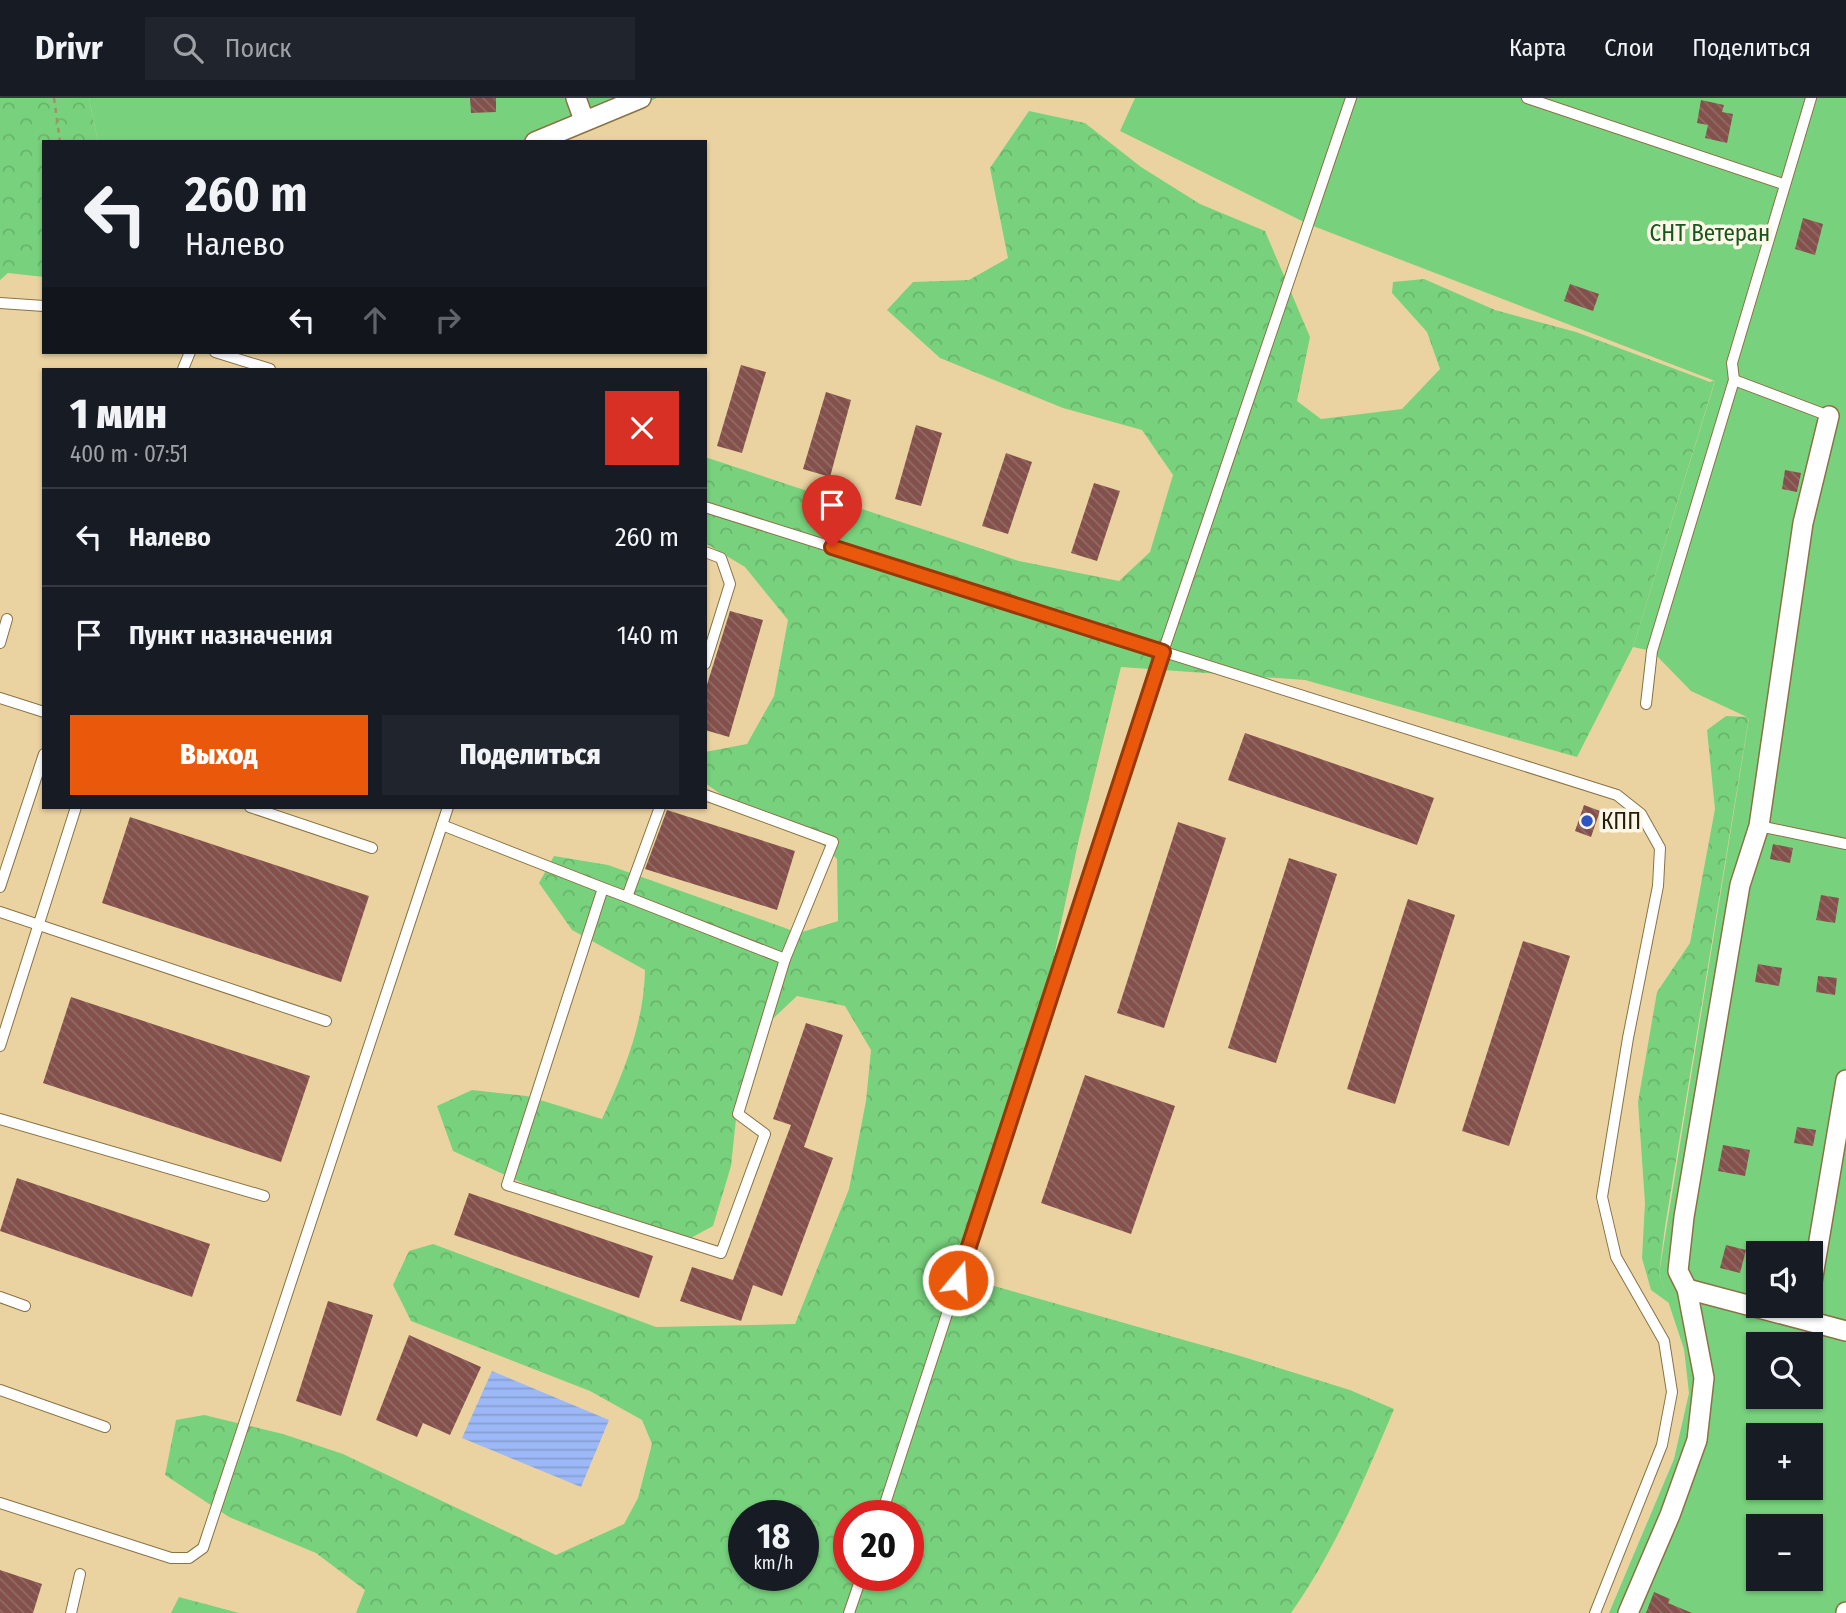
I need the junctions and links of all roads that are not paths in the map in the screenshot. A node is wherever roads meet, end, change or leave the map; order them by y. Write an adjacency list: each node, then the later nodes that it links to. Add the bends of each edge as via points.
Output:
1 (576, 98): 6 (street)
2 (641, 98): 6 (street)
3 (1351, 98): 21 (lane)
4 (1527, 98): 8 (lane)
5 (1811, 98): 8 (lane)
6 (584, 120): 7 (street)
7 (539, 140)
8 (1783, 184): 15 (lane, via 1732,363)
9 (0, 303): 10 (lane)
10 (42, 306)
11 (221, 354): 12 (lane)
12 (234, 358): 13 (lane); 14 (lane)
13 (229, 368)
14 (267, 368)
15 (1734, 380): 16 (lane); 24 (lane, via 1652,651)
16 (1829, 416): 33 (street, via 1803,523)
17 (707, 509): 21 (lane)
18 (707, 553): 22 (lane, via 721,558 730,584)
19 (6, 620): 20 (lane)
20 (0, 643)
21 (1163, 652): 56 (lane); 62 (lane, via 1617,795 1641,814 1660,848 1658,886 1602,1197 1616,1257 1664,1341 1672,1392 1662,1445)
22 (707, 658)
23 (0, 698): 25 (lane)
24 (1646, 704)
25 (42, 711)
26 (42, 760): 36 (lane)
27 (707, 795): 41 (lane, via 833,842)
28 (75, 809): 40 (lane)
29 (256, 809): 35 (lane)
30 (447, 809): 32 (lane)
31 (659, 809): 38 (lane)
32 (442, 825): 37 (lane); 57 (lane, via 204,1548 189,1558 171,1558)
33 (1759, 826): 34 (lane); 48 (street, via 1740,886 1684,1217 1678,1271)
34 (1846, 845)
35 (372, 848)
36 (0, 887)
37 (603, 888): 38 (lane); 41 (lane, via 507,1185 721,1253 765,1134 738,1114)
38 (627, 897): 41 (lane)
39 (0, 912): 40 (lane)
40 (38, 924): 42 (lane); 43 (lane)
41 (785, 959)
42 (326, 1021)
43 (0, 1046)
44 (1846, 1080): 47 (street)
45 (0, 1119): 46 (lane)
46 (264, 1196)
47 (1819, 1241)
48 (1687, 1289): 50 (street); 63 (street, via 1704,1378 1697,1440)
49 (0, 1297): 51 (lane)
50 (1746, 1300)
51 (25, 1306)
52 (1819, 1318): 53 (street)
53 (1846, 1331)
54 (0, 1390): 55 (lane)
55 (105, 1427)
56 (886, 1500)
57 (0, 1503)
58 (80, 1574): 60 (lane)
59 (857, 1591): 61 (lane)
60 (71, 1613)
61 (849, 1613)
62 (1595, 1613)
63 (1629, 1613)

